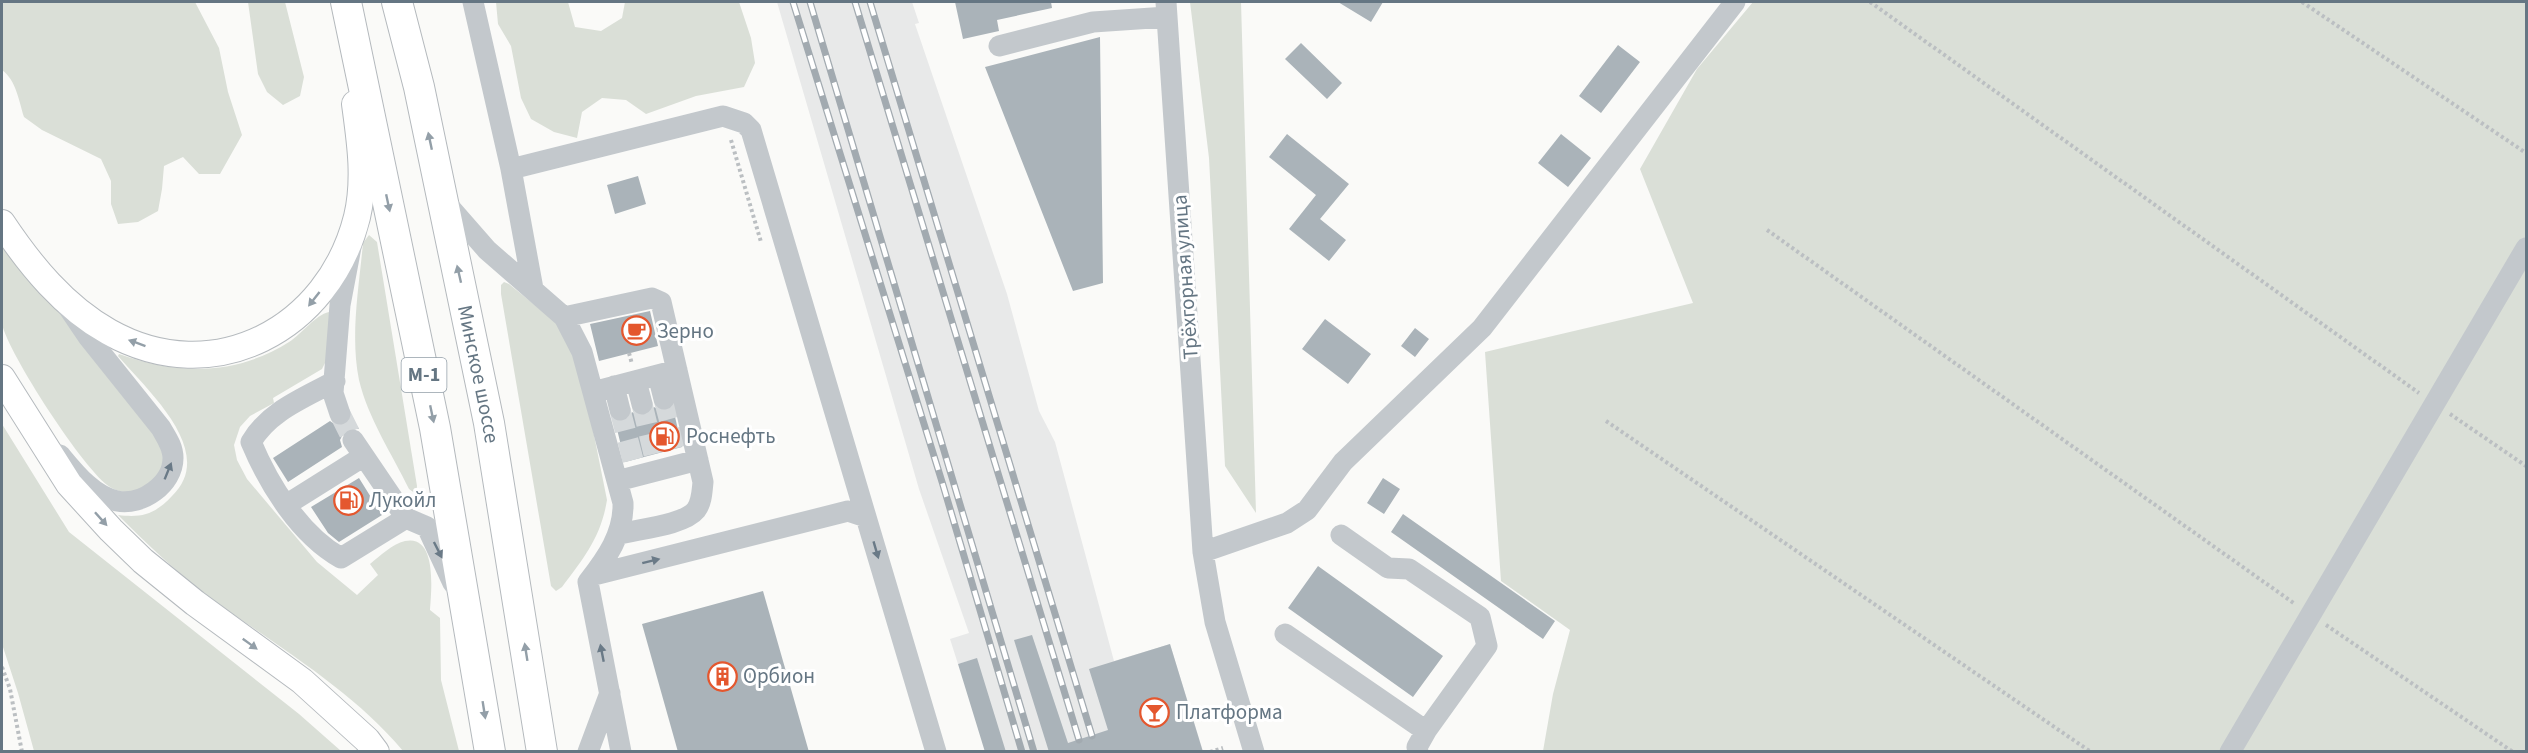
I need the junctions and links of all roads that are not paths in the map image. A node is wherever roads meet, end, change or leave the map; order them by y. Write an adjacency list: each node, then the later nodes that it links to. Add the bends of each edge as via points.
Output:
1 (345, 2): 9 (main road, via 363,170); 36 (highway, М-1, one-way to 36, via 435,428)
2 (397, 2): 8 (highway, Минское шоссе / М-1, one-way to 2)
3 (473, 2): 7 (street)
4 (1735, 2): 33 (street, via 1482,328 1343,462 1307,510 1287,523)
5 (1166, 9): 6 (street, via 1093,22); 33 (street, Трёхгорная улица)
6 (999, 46)
7 (511, 169): 12 (street); 29 (street, via 723,116 744,123 751,130)
8 (442, 198): 12 (street, via 487,250); 41 (highway, Минское шоссе / М-1, one-way to 8, via 489,423)
9 (357, 217): 13 (main road, one-way to 13, via 329,280 309,306 256,343 231,350 172,353 143,346 111,333); 17 (street, via 340,305)
10 (2, 223): 13 (main road)
11 (2526, 248): 47 (street)
12 (533, 289): 14 (street)
13 (62, 298): 22 (street, one-way to 13, via 89,486 106,497 132,501 149,495 169,473 173,458 161,428 88,338)
14 (564, 317): 15 (street, via 652,298 661,302); 20 (street, via 582,352)
15 (668, 373): 18 (street); 21 (street); 26 (street)
16 (2, 378): 22 (main road)
17 (335, 381): 25 (street, via 333,393); 28 (street, via 272,416 251,442)
18 (636, 381): 19 (street); 23 (street)
19 (614, 386): 20 (street); 24 (street)
20 (593, 392): 27 (street)
21 (664, 399)
22 (18, 404): 39 (main road, one-way to 39, via 69,484 143,561 302,681)
23 (642, 404)
24 (620, 410)
25 (340, 414)
26 (685, 458): 27 (street, via 656,462); 31 (street, via 703,482 696,510 682,520)
27 (629, 472): 31 (street)
28 (286, 505): 30 (street, via 323,548 341,558); 30 (street, via 358,448)
29 (866, 516): 34 (street, one-way to 29, via 848,511); 44 (street, one-way to 44)
30 (406, 518): 36 (street, one-way to 36, via 427,527 452,576)
31 (620, 534): 34 (street)
32 (1341, 535): 38 (street, via 1388,568 1409,569 1480,617 1486,646)
33 (1203, 552): 45 (street, Трёхгорная улица, via 1215,622)
34 (591, 579): 37 (street, one-way to 34)
35 (1285, 634): 38 (street)
36 (479, 677): 40 (highway, М-1, one-way to 40)
37 (610, 693): 42 (street); 43 (street)
38 (1426, 730): 46 (street)
39 (376, 752)
40 (490, 752)
41 (542, 752)
42 (588, 752)
43 (621, 752)
44 (936, 752)
45 (1254, 752)
46 (1418, 752)
47 (2230, 752)

